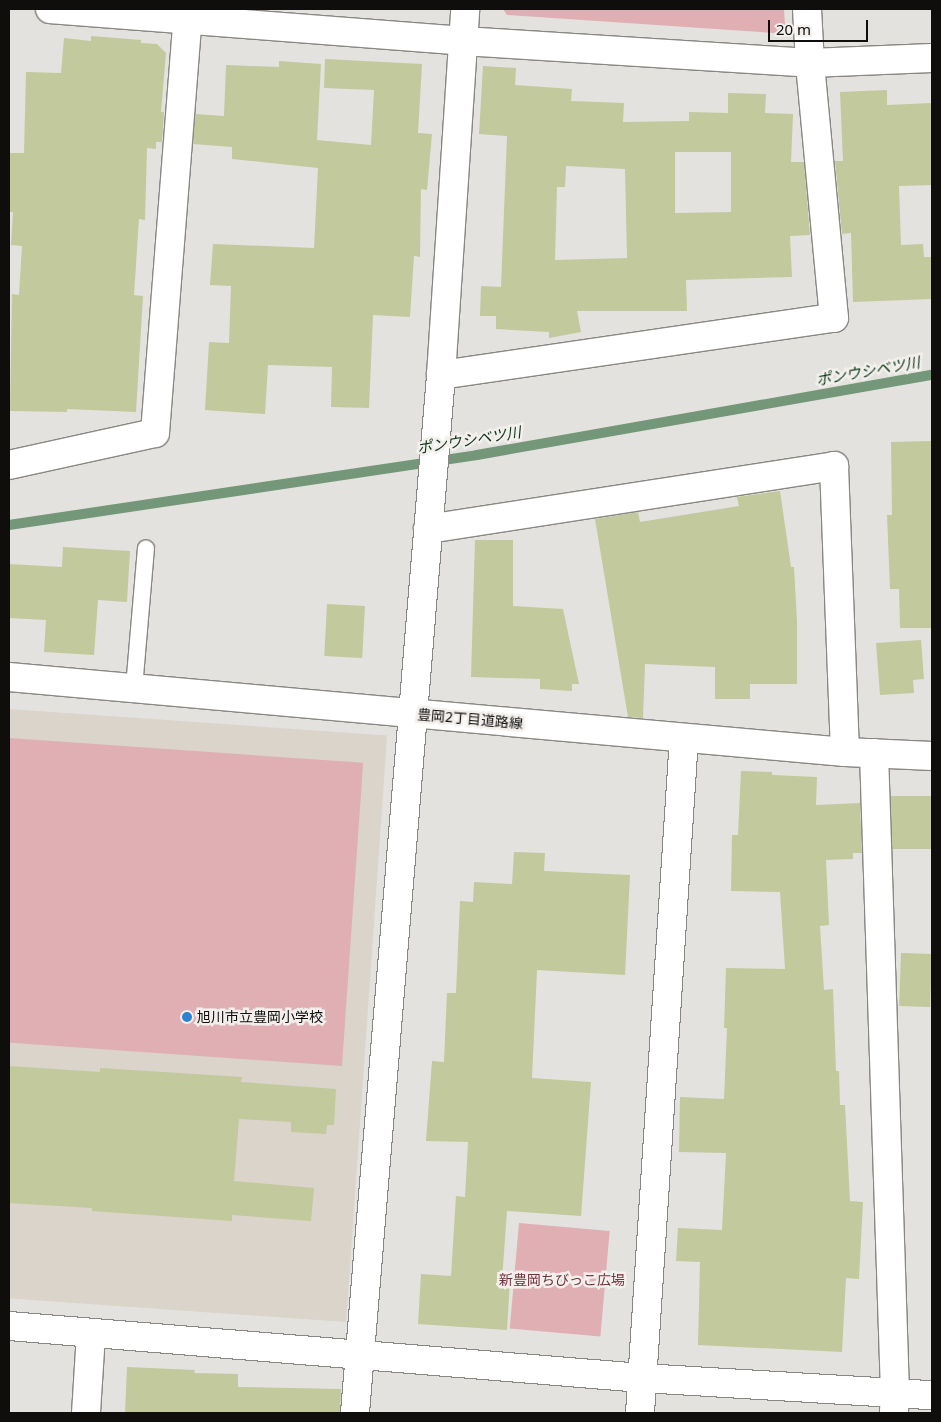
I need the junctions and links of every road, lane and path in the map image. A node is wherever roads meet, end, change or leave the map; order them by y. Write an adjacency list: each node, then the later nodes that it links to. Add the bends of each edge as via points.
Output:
1 (50, 9): 4 (street)
2 (465, 9): 5 (street)
3 (808, 9): 7 (street)
4 (187, 13): 5 (street); 9 (street, via 155,433)
5 (463, 41): 7 (street); 8 (street)
6 (932, 58): 7 (street)
7 (810, 63): 8 (street, via 834,318)
8 (441, 375): 10 (street)
9 (9, 465)
10 (428, 529): 14 (street); 16 (street, via 834,466)
11 (146, 550): 13 (lane)
12 (9, 677): 13 (street, 豊岡2丁目道路線)
13 (134, 688): 14 (street, 豊岡2丁目道路線)
14 (414, 714): 15 (street, 豊岡2丁目道路線); 21 (street)
15 (684, 738): 16 (street, 豊岡2丁目道路線); 22 (street)
16 (845, 752): 17 (street, 豊岡2丁目道路線)
17 (874, 753): 18 (street, 豊岡2丁目道路線); 24 (street)
18 (932, 756)
19 (9, 1326): 20 (street)
20 (91, 1333): 21 (street); 25 (street)
21 (359, 1354): 22 (street); 26 (street)
22 (642, 1378): 24 (street); 27 (street)
23 (932, 1395): 24 (street)
24 (894, 1403)
25 (86, 1413)
26 (354, 1413)
27 (640, 1413)

